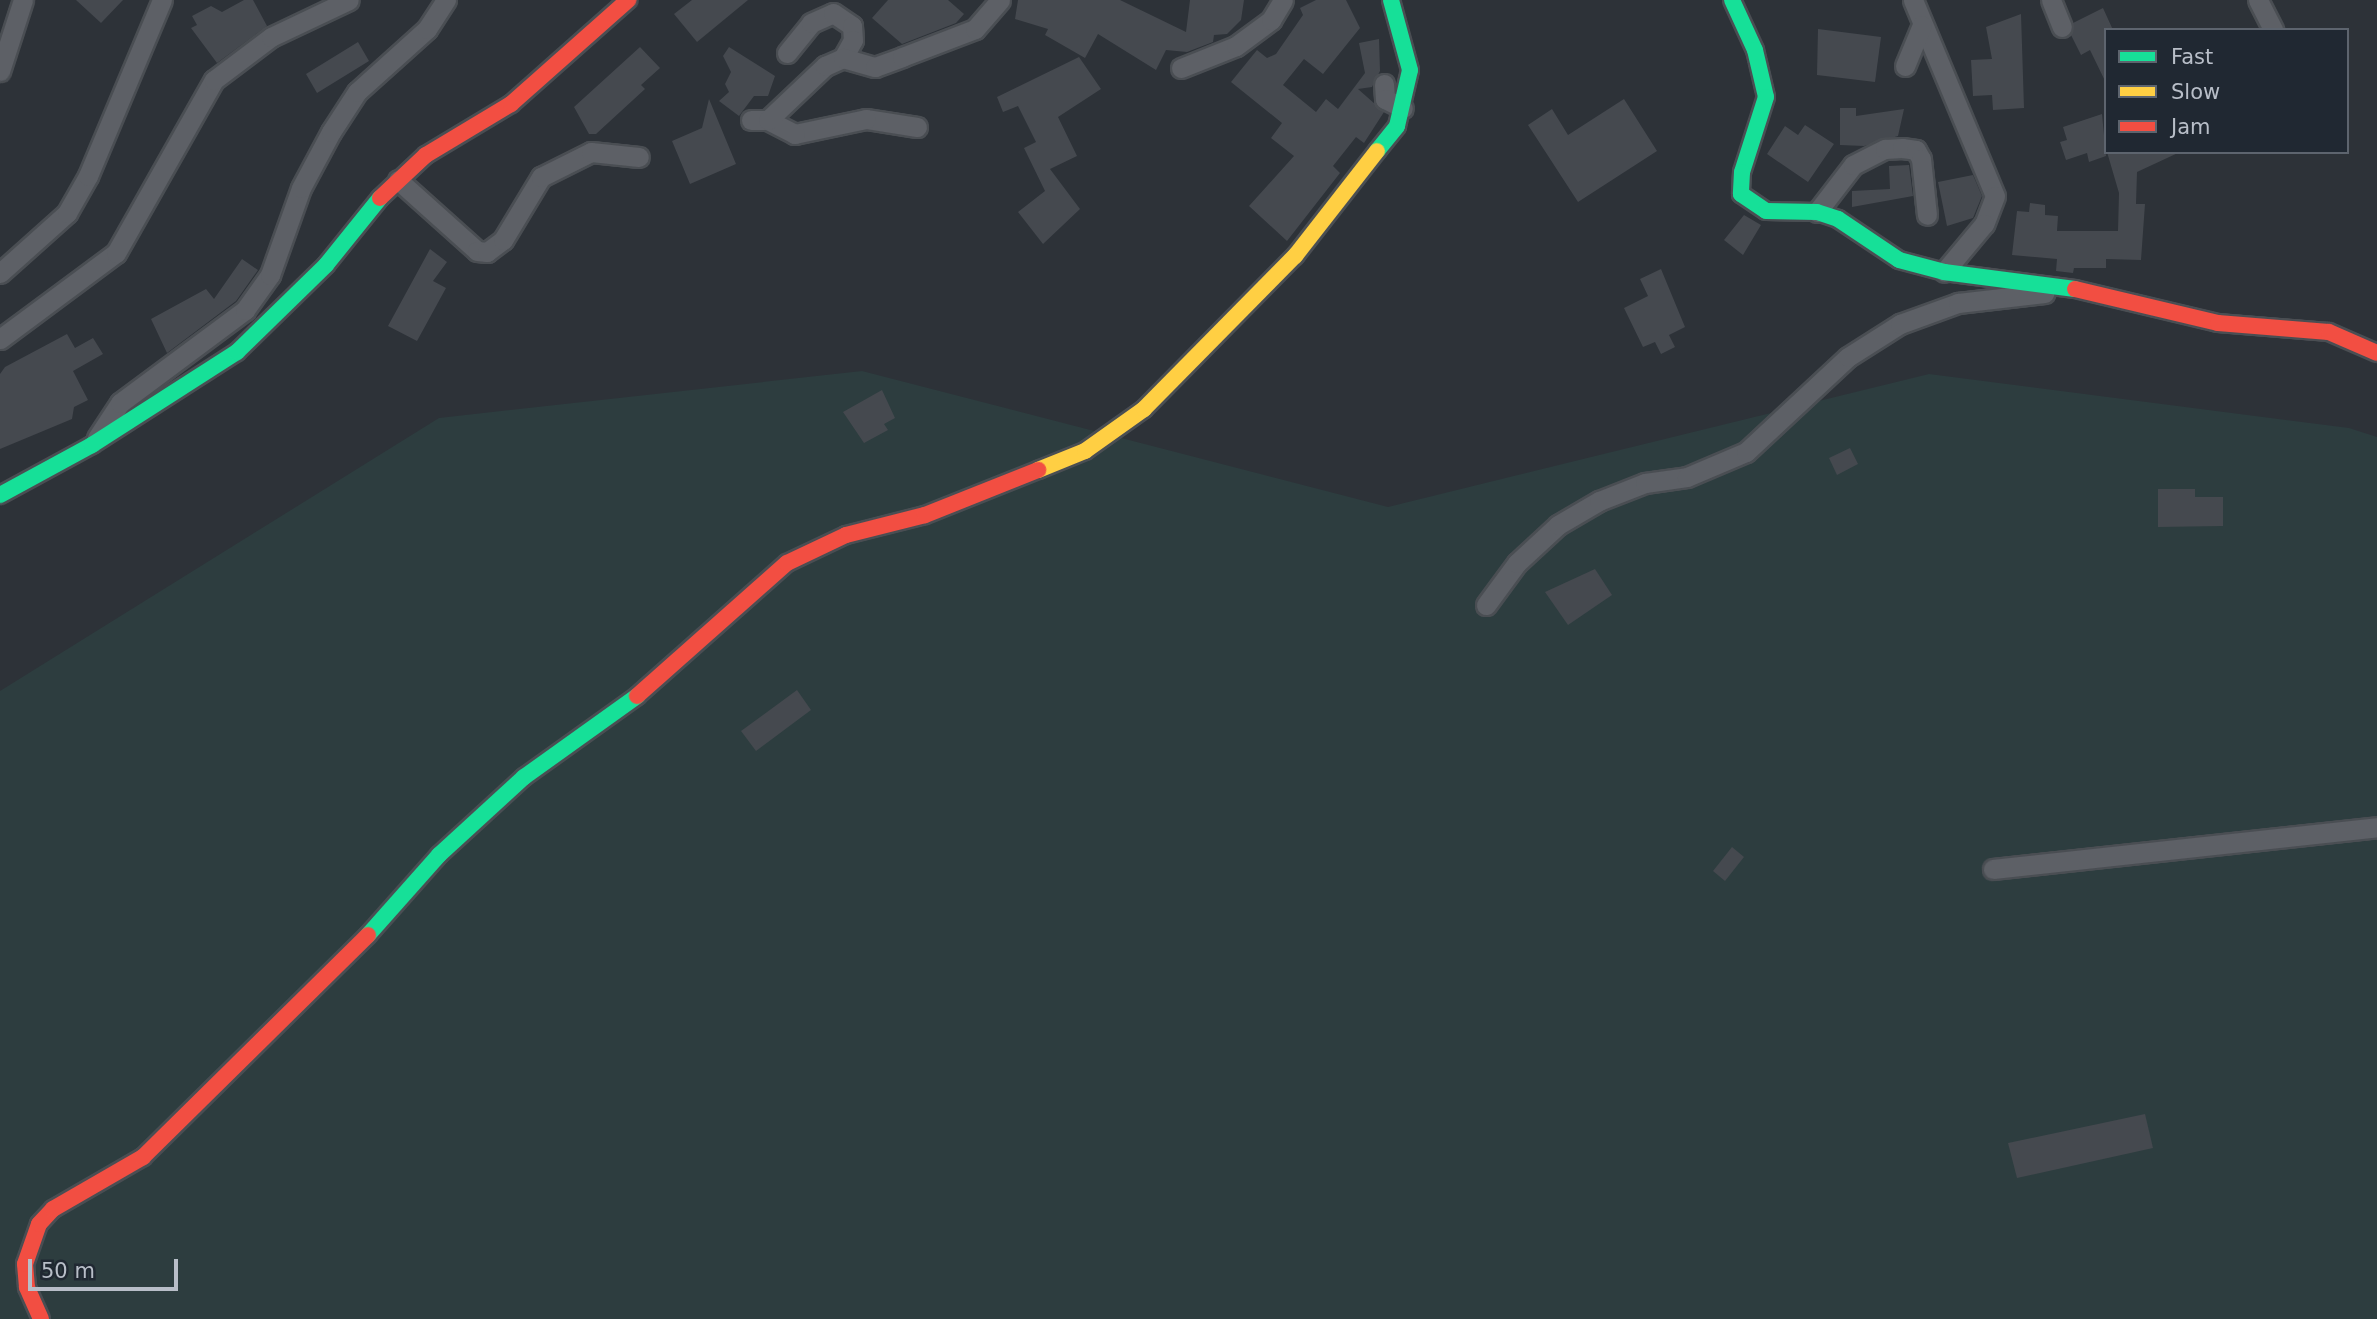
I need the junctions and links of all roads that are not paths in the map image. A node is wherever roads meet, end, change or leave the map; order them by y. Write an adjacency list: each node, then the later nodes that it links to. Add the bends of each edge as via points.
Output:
1 (23, 0): 20 (street)
2 (162, 0): 29 (street, via 114,122 78,194 32,250)
3 (349, 0): 31 (street, via 271,37 214,80 116,253)
4 (446, 0): 33 (street, via 427,29 357,92 331,132 301,188 270,275 245,310 120,403)
5 (1000, 0): 17 (street, via 975,29 876,67)
6 (1283, 0): 19 (street, via 1271,20 1236,46)
7 (1391, 0): 22 (street, via 1410,70)
8 (1732, 0): 26 (street, via 1755,50 1766,97 1742,172 1741,194 1766,211)
9 (1913, 0): 13 (street)
10 (2052, 0): 14 (street)
11 (2258, 0): 15 (street)
12 (621, 2): 25 (street, via 511,104 426,155)
13 (1922, 25): 18 (street); 28 (street, via 1995,196 1984,224)
14 (2062, 27)
15 (2272, 28)
16 (786, 52): 17 (street, via 811,23 833,13 852,26 853,40)
17 (843, 58): 23 (street, via 825,66 760,120 795,134 866,119)
18 (1905, 66)
19 (1181, 68)
20 (0, 71)
21 (1384, 84): 22 (street, via 1385,99)
22 (1403, 107): 38 (street, via 1379,154 1296,256 1108,438 1031,475 925,515 846,535 787,563 647,688 524,777 439,855 336,972 171,1132 143,1157 53,1209 39,1224 25,1264 27,1287)
23 (917, 127)
24 (639, 157): 25 (street, via 591,152 541,177 503,240 487,252 478,251)
25 (398, 180): 33 (street, via 256,336 202,377)
26 (1817, 212): 27 (street, via 1853,165 1885,149 1902,148 1916,150 1921,159); 28 (street, via 1851,224 1899,260)
27 (1927, 215)
28 (1944, 272): 30 (street)
29 (0, 274)
30 (2076, 289): 32 (street, via 2218,323 2329,332); 35 (street, via 1958,303 1900,324 1848,357 1746,452 1687,477 1645,483 1599,501 1558,525 1517,563)
31 (0, 339)
32 (2377, 353)
33 (92, 445): 34 (street)
34 (0, 495)
35 (1486, 605)
36 (2377, 827): 37 (street)
37 (1993, 869)
38 (41, 1319)

